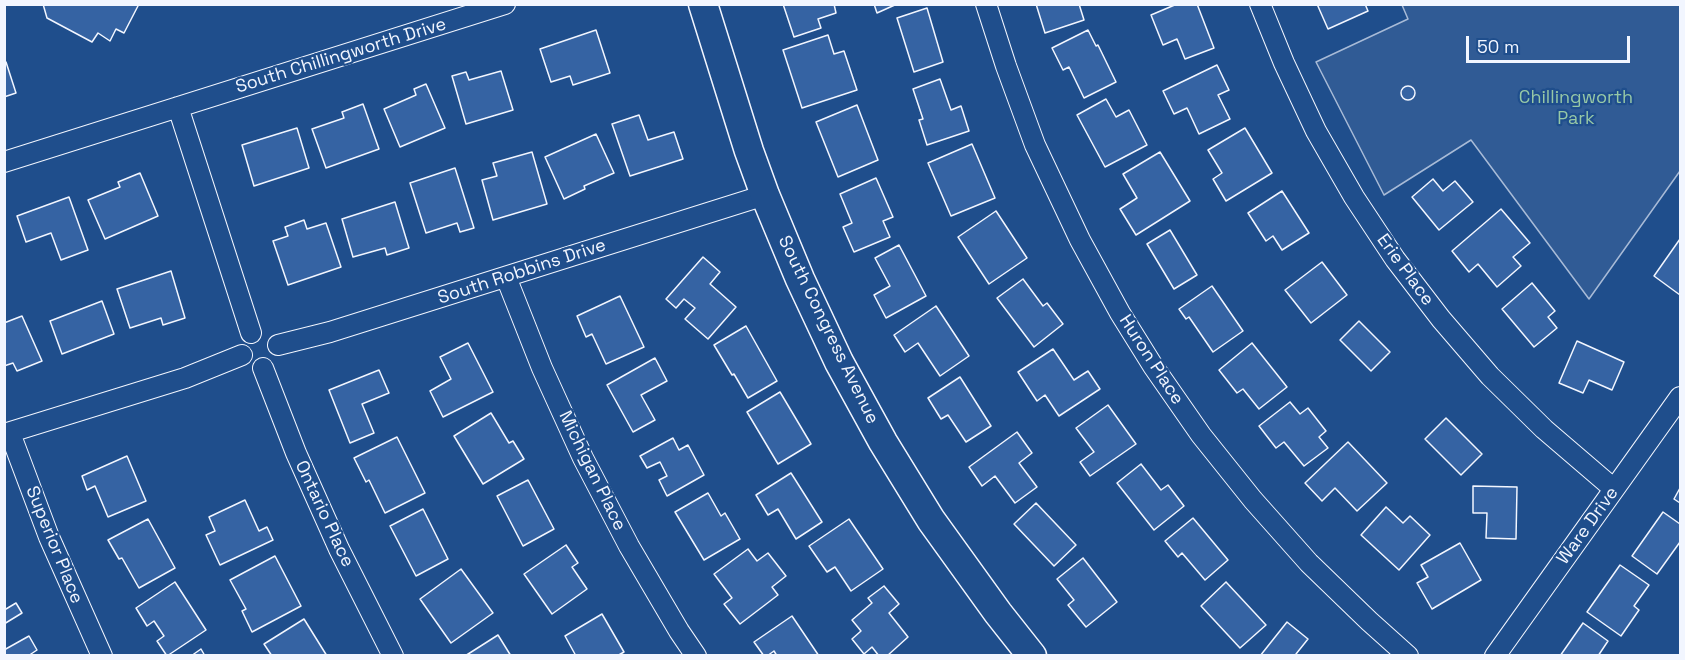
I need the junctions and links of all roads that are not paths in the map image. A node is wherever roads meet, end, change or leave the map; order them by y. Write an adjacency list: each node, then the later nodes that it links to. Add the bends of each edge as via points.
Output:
1 (505, 4): 5 (street, South Chillingworth Drive)
2 (703, 4): 7 (street, South Congress Avenue)
3 (986, 4): 20 (street, Huron Place, via 1040,155 1080,240 1153,366 1253,500 1309,562)
4 (1260, 4): 15 (street, Erie Place, via 1316,131 1395,259 1490,376)
5 (178, 108): 6 (street, South Chillingworth Drive); 9 (street)
6 (4, 162)
7 (765, 195): 8 (street, South Robbins Drive); 19 (street, South Congress Avenue, via 839,362 883,442 931,520)
8 (506, 277): 10 (street, South Robbins Drive); 18 (street, Michigan Place, via 583,458 629,546)
9 (251, 333): 10 (street, via 270,333); 11 (street, via 243,341)
10 (278, 345): 12 (street, via 275,361)
11 (242, 355): 12 (street, via 247,364); 14 (street, via 185,378)
12 (263, 368): 17 (street, Ontario Place, via 339,549)
13 (1680, 397): 15 (street, Ware Drive)
14 (7, 434): 16 (street, Superior Place)
15 (1614, 489): 21 (street, Ware Drive)
16 (102, 656)
17 (393, 656)
18 (696, 656)
19 (1032, 656)
20 (1408, 656)
21 (1495, 656)

